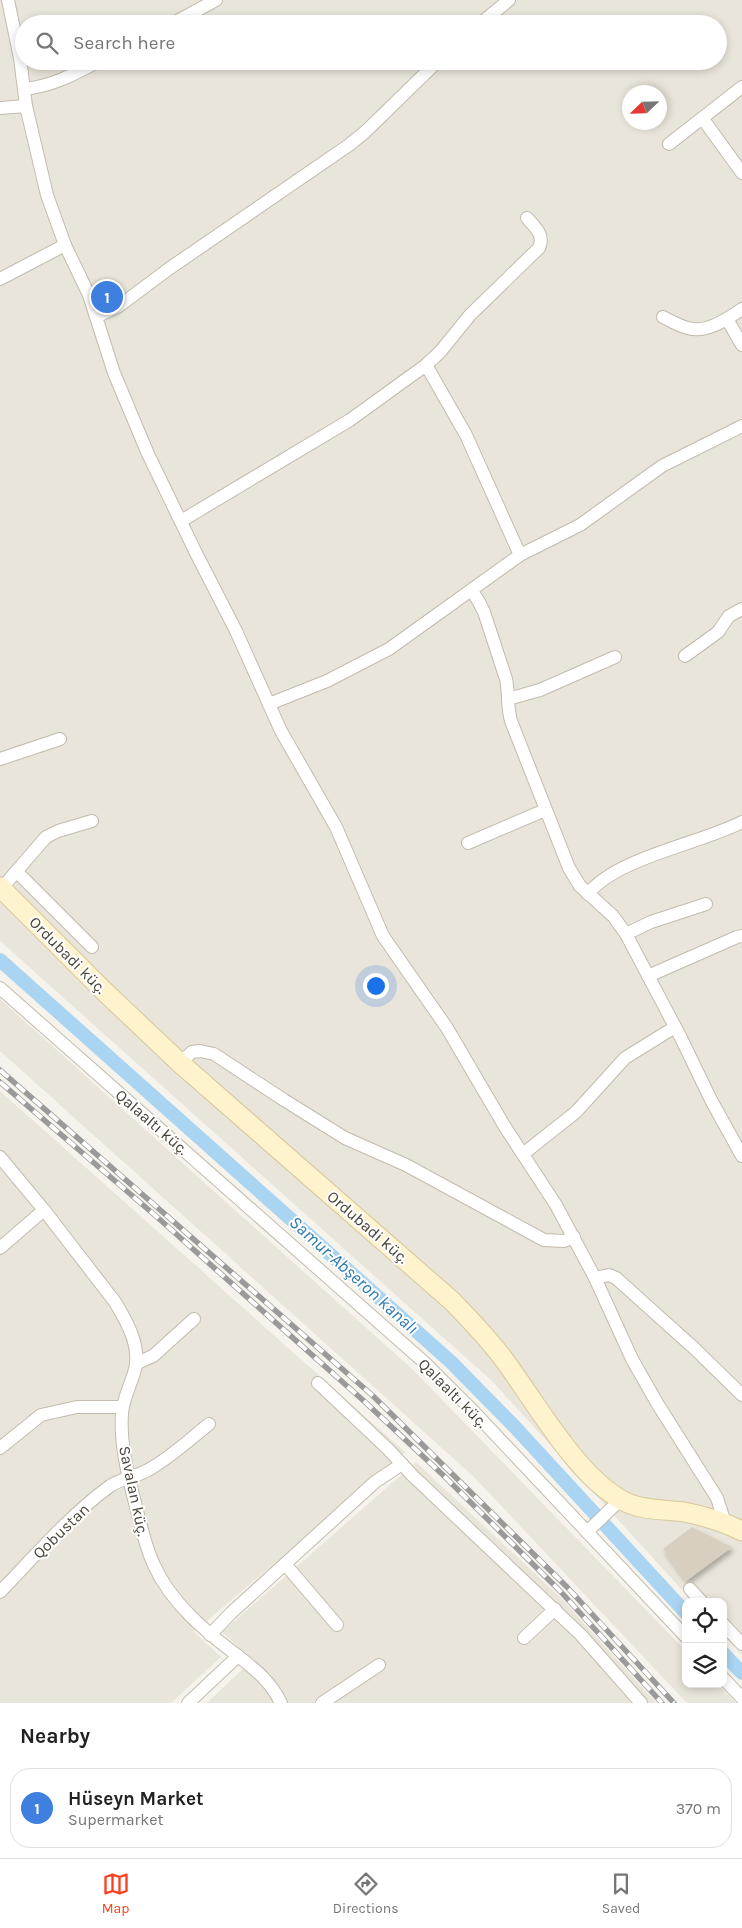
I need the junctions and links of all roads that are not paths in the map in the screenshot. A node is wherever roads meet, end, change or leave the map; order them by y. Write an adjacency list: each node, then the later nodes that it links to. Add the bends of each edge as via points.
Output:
1 (8, 0): 6 (street)
2 (216, 0): 4 (street)
3 (509, 0): 5 (street)
4 (188, 15)
5 (491, 15)
6 (15, 37)
7 (21, 70): 11 (street)
8 (81, 70): 11 (street, via 45,87)
9 (429, 70): 21 (street, via 349,145 119,306)
10 (742, 87): 14 (street)
11 (25, 89): 12 (street)
12 (26, 106): 13 (street); 18 (street, via 47,195)
13 (0, 108)
14 (703, 119): 15 (street); 16 (street)
15 (668, 144)
16 (742, 173)
17 (527, 218): 25 (street, via 540,232 540,248 470,315)
18 (64, 245): 19 (street); 21 (street)
19 (0, 279)
20 (742, 309): 23 (street)
21 (98, 316): 27 (street, via 127,408)
22 (663, 317): 23 (street, via 697,330)
23 (727, 319): 24 (street)
24 (742, 346)
25 (426, 365): 27 (street, via 350,420); 28 (street, via 466,435)
26 (742, 426): 28 (street, via 662,466 580,525)
27 (180, 522): 34 (street)
28 (520, 555): 29 (street)
29 (472, 591): 33 (street, via 484,612 506,679); 34 (street, via 383,653 327,681)
30 (742, 609): 31 (street, via 729,616 718,632)
31 (685, 656)
32 (616, 657): 33 (street, via 540,690)
33 (508, 699): 37 (street, via 511,721)
34 (269, 704): 52 (street, via 292,753 336,827 383,936 447,1028)
35 (60, 739): 36 (street)
36 (0, 759)
37 (545, 810): 40 (street); 43 (street, via 569,868)
38 (92, 821): 41 (street, via 46,837)
39 (742, 822): 43 (street, via 632,864 606,877)
40 (468, 844)
41 (17, 872): 42 (street); 47 (street)
42 (1, 888): 51 (street, Ordubadi küç.)
43 (588, 894): 45 (street, via 613,916)
44 (706, 904): 45 (street)
45 (626, 934): 48 (street)
46 (742, 936): 48 (street)
47 (92, 947)
48 (648, 976): 50 (street)
49 (0, 988): 71 (street, Qalaaltı küç., via 425,1363)
50 (675, 1026): 52 (street, via 625,1058 576,1112); 53 (street)
51 (180, 1063): 56 (street, via 192,1052 214,1054 345,1138 406,1165 544,1240 559,1242); 68 (street, Ordubadi küç., via 452,1301 505,1360 580,1464)
52 (523, 1154): 56 (street)
53 (742, 1156)
54 (0, 1157): 55 (street)
55 (44, 1210): 57 (street); 60 (street, via 115,1302 131,1334)
56 (574, 1237): 58 (street)
57 (0, 1248)
58 (594, 1278): 62 (street, via 609,1275 616,1278); 69 (street, via 632,1359 717,1498)
59 (194, 1319): 60 (street, via 153,1356)
60 (137, 1363): 63 (street, Savalan küç.)
61 (318, 1383): 66 (street)
62 (742, 1395)
63 (122, 1407): 65 (street, via 77,1407 41,1415); 67 (street, Savalan küç.)
64 (208, 1424): 67 (street, Qobustan, via 146,1472)
65 (0, 1448)
66 (402, 1464): 72 (street, via 375,1482); 76 (street)
67 (128, 1477): 74 (street, Qobustan, via 95,1498 52,1537); 79 (street, Savalan küç., via 158,1574 166,1588)
68 (620, 1500): 69 (street, Ordubadi küç., via 649,1509 683,1512); 71 (street)
69 (725, 1522): 70 (street, Ordubadi küç.)
70 (742, 1531)
71 (588, 1532): 80 (street, Qalaaltı küç.)
72 (285, 1564): 77 (street); 79 (street)
73 (690, 1589): 75 (street)
74 (0, 1592)
75 (698, 1598)
76 (555, 1609): 81 (street); 90 (street)
77 (338, 1626)
78 (727, 1628): 82 (street)
79 (210, 1634): 83 (street, Savalan küç.)
80 (682, 1634)
81 (524, 1638)
82 (742, 1644)
83 (238, 1656): 87 (street); 88 (street, Savalan küç., via 259,1672)
84 (380, 1665): 89 (street)
85 (727, 1682): 86 (street)
86 (742, 1698)
87 (188, 1703)
88 (281, 1703)
89 (322, 1703)
90 (641, 1703)

